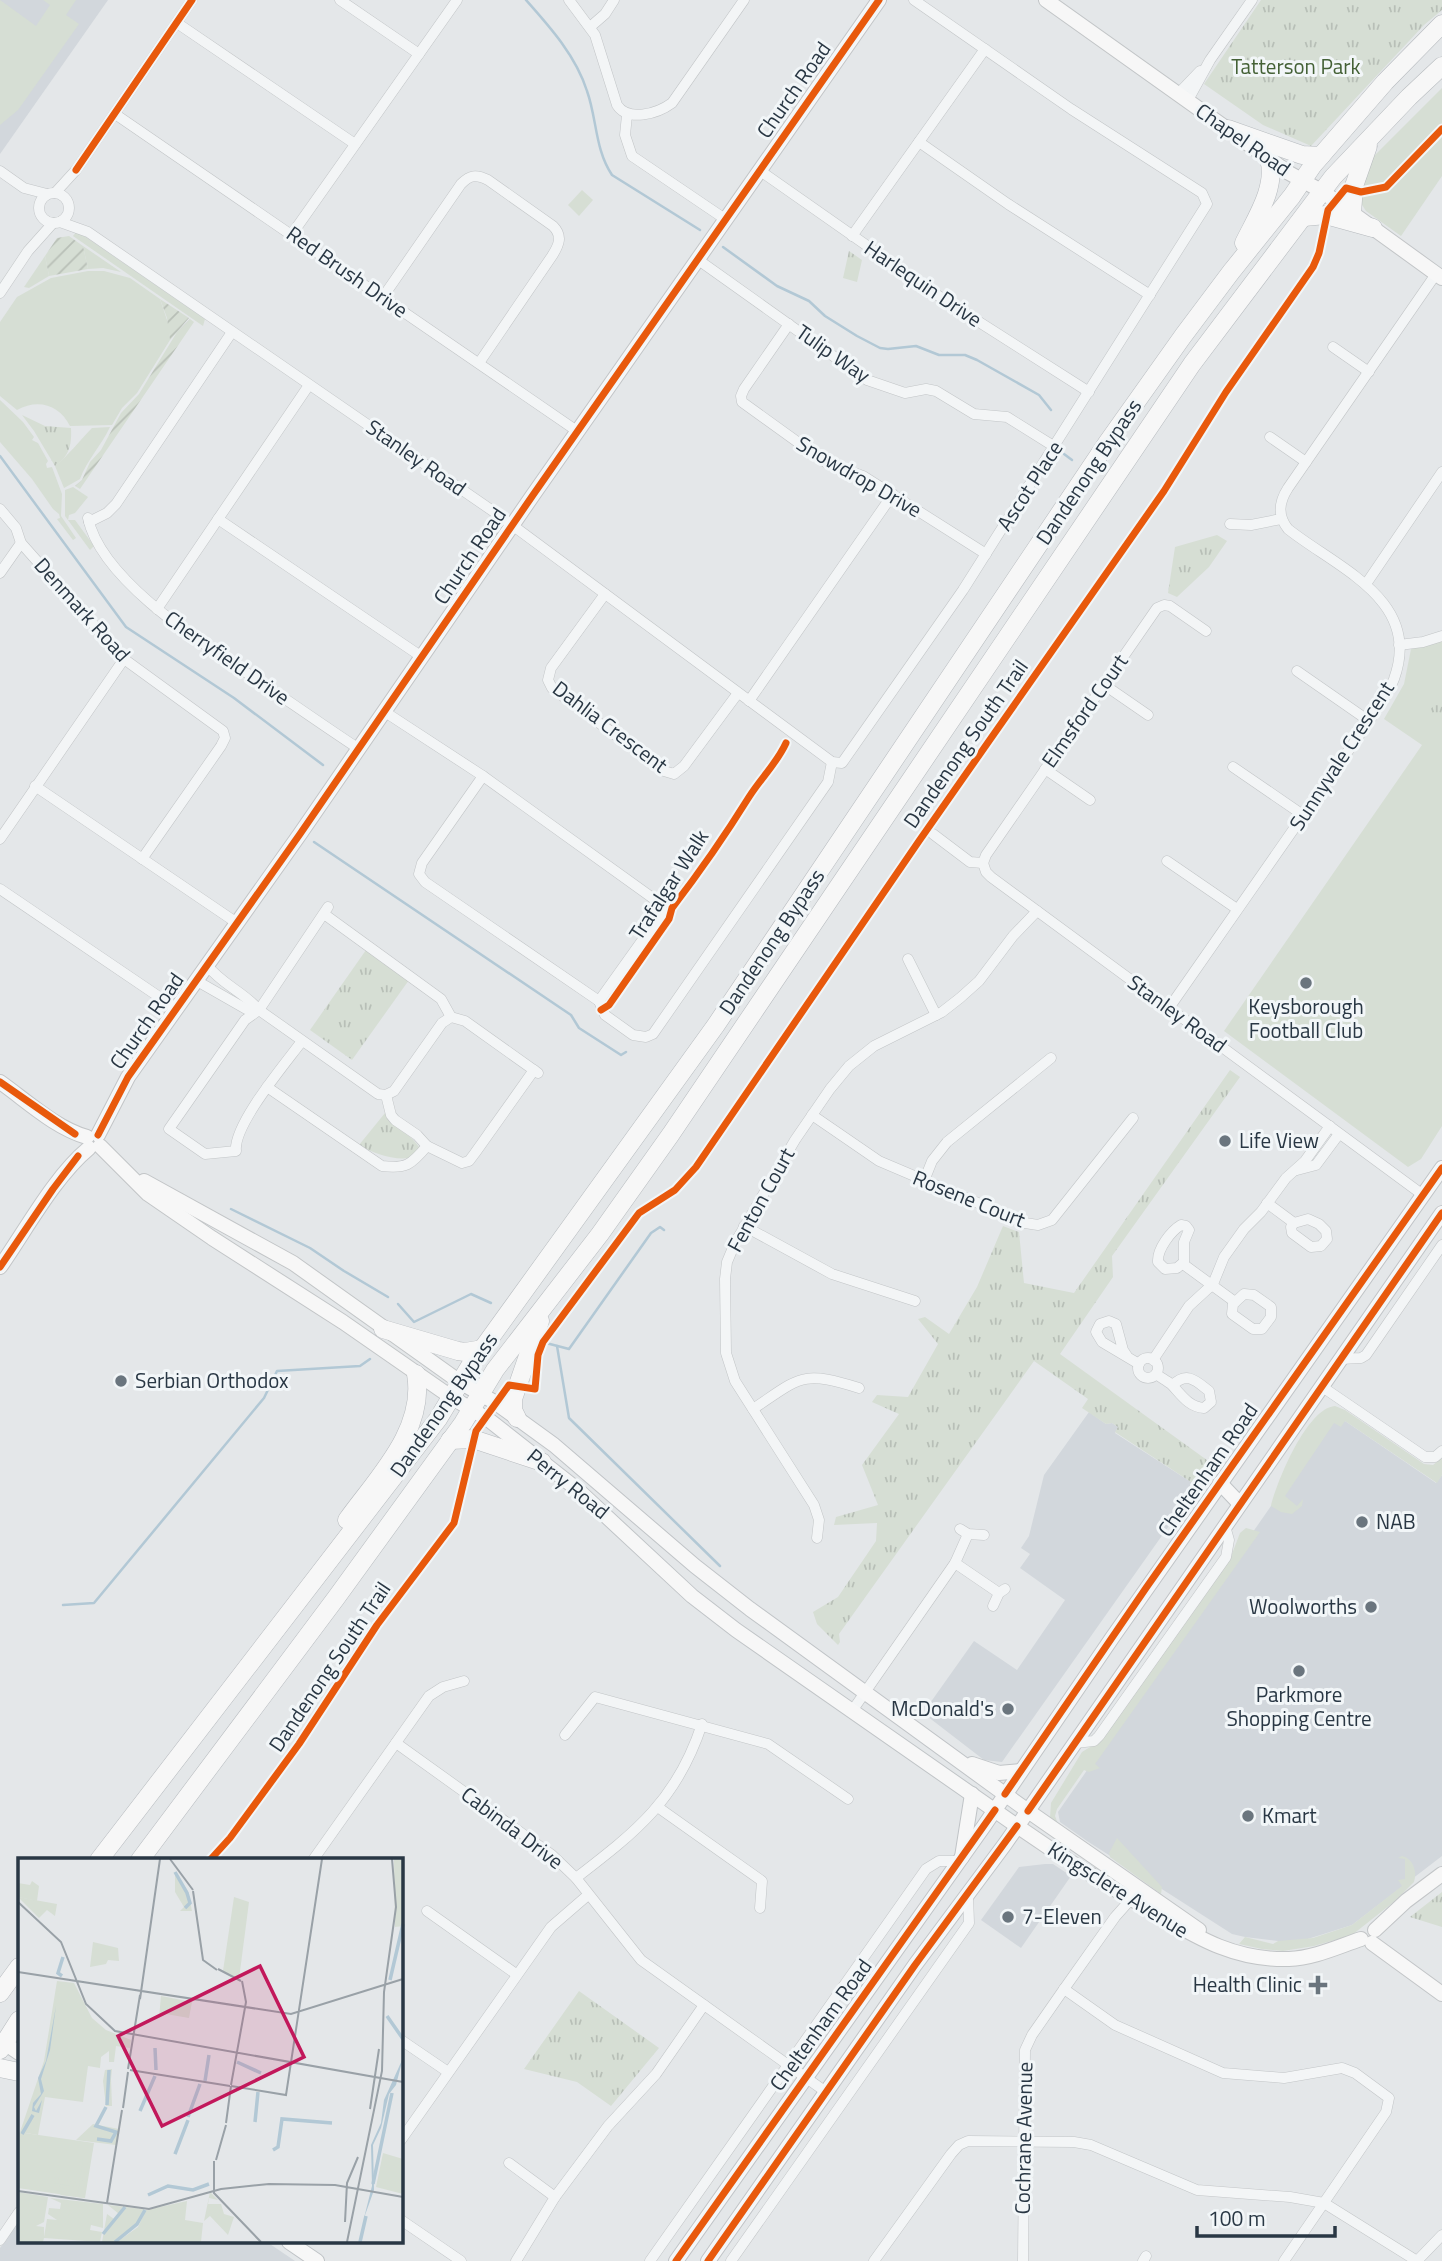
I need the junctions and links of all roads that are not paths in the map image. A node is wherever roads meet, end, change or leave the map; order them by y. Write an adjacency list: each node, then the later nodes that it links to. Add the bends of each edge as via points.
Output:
1 (192, 0): 11 (street)
2 (340, 0): 15 (street)
3 (457, 0): 15 (street)
4 (569, 0): 13 (street)
5 (614, 0): 13 (street)
6 (744, 0): 19 (street, via 672,103)
7 (879, 0): 27 (main road, Church Road)
8 (914, 0): 14 (street)
9 (1045, 0): 17 (main road, Chapel Road)
10 (1252, 0): 17 (street)
11 (177, 23): 18 (street); 23 (street)
12 (1442, 24): 24 (highway, Dandenong Bypass)
13 (590, 27): 19 (street, via 617,105)
14 (985, 49): 22 (street); 48 (street, Ascot Place, via 1202,193 1207,201 1204,212)
15 (419, 54): 23 (street)
16 (1442, 66): 21 (highway, Dandenong Bypass)
17 (1183, 97): 20 (main road, Chapel Road)
18 (115, 114): 26 (street); 41 (street, Red Brush Drive)
19 (627, 115): 37 (street, via 625,135 632,156)
20 (1228, 129): 24 (highway, via 1302,155); 25 (main road, Chapel Road)
21 (1371, 136): 31 (highway, Dandenong Bypass); 35 (highway, via 1354,186)
22 (919, 142): 42 (street); 48 (street)
23 (355, 144): 41 (street)
24 (1321, 156): 29 (highway, Dandenong Bypass)
25 (1269, 159): 29 (main road, Chapel Road); 45 (highway, via 1268,191)
26 (76, 170): 32 (street); 33 (street)
27 (759, 170): 37 (main road, Church Road); 42 (street, Harlequin Drive)
28 (0, 171): 30 (street)
29 (1302, 180): 31 (main road, Chapel Road); 45 (highway, Dandenong Bypass)
30 (24, 188): 32 (street); 34 (street)
31 (1323, 192): 35 (main road, Chapel Road); 36 (highway, Dandenong Bypass)
32 (51, 194): 33 (street); 34 (street, via 41,200)
33 (68, 204): 38 (street, via 66,216); 40 (street, Stanley Road)
34 (39, 211): 38 (street, via 45,220); 43 (street)
35 (1353, 213): 39 (main road, Chapel Road)
36 (1304, 218): 39 (highway, via 1326,215); 140 (highway, Dandenong Bypass, via 1192,364 694,1101)
37 (725, 219): 44 (main road, Church Road)
38 (57, 223): 40 (street, Stanley Road); 43 (street)
39 (1374, 228): 46 (main road, Chapel Road)
40 (88, 232): 51 (street, Stanley Road)
41 (292, 234): 49 (street, Red Brush Drive)
42 (852, 236): 56 (street, Harlequin Drive)
43 (28, 251): 47 (street)
44 (697, 259): 50 (street, Tulip Way); 57 (main road, Church Road)
45 (1231, 272): 142 (highway, Dandenong Bypass, via 1107,443 716,1025)
46 (1439, 276): 54 (street)
47 (0, 293)
48 (1150, 295): 56 (street, Ascot Place)
49 (383, 297): 53 (street, Red Brush Drive); 53 (street, via 466,179 476,175 518,201 553,226 559,240)
50 (789, 324): 59 (street, Tulip Way, via 873,383 905,393 936,391 974,414 1007,417); 62 (street, Snowdrop Drive, via 744,389 742,402 828,464 857,472)
51 (232, 331): 55 (street, Stanley Road); 73 (street, Cherryfield Drive, via 116,504 89,520 102,550)
52 (1333, 346): 54 (street)
53 (479, 363): 57 (street, Red Brush Drive)
54 (1369, 372): 60 (street)
55 (309, 384): 64 (street); 67 (street, Stanley Road)
56 (1089, 393): 59 (street, Ascot Place)
57 (577, 431): 67 (main road, Church Road)
58 (1270, 437): 60 (street)
59 (1055, 447): 69 (street, Ascot Place)
60 (1306, 462): 65 (street, via 1282,498)
61 (1442, 472): 71 (street)
62 (893, 494): 69 (street, Snowdrop Drive); 82 (street)
63 (0, 509): 68 (street, Denmark Road, via 16,528)
64 (218, 519): 73 (street); 77 (street)
65 (1281, 519): 66 (street); 71 (street, Sunnyvale Crescent, via 1294,534)
66 (1230, 524)
67 (512, 525): 72 (street, Stanley Road); 77 (main road, Church Road)
68 (21, 543): 70 (street); 78 (street, Denmark Road)
69 (986, 554): 87 (street, Ascot Place, via 846,760)
70 (0, 573)
71 (1366, 584): 76 (street, Sunnyvale Crescent, via 1386,604)
72 (605, 594): 81 (street, Stanley Road); 81 (street, Dahlia Crescent, via 551,668 547,677 552,688 674,774)
73 (157, 609): 86 (street, Cherryfield Drive)
74 (1206, 631): 80 (street, Elmsford Court, via 1170,606 1160,606)
75 (1442, 636): 76 (street)
76 (1399, 645): 85 (street, Sunnyvale Crescent, via 1394,680)
77 (422, 657): 83 (main road, Church Road)
78 (124, 659): 91 (street); 96 (street, Denmark Road, via 218,726 225,737)
79 (1297, 671): 85 (street)
80 (1103, 684): 84 (street); 89 (street, Elmsford Court)
81 (738, 693): 82 (street, Stanley Road)
82 (749, 701): 87 (street, Stanley Road)
83 (385, 712): 86 (main road, Church Road); 90 (street)
84 (1148, 715)
85 (1368, 721): 93 (street, Sunnyvale Crescent)
86 (359, 749): 102 (main road, Church Road)
87 (836, 762): 106 (street, via 828,782 656,1031 646,1037 633,1035 605,1015)
88 (1233, 766): 93 (street)
89 (1045, 769): 92 (street); 98 (street, Elmsford Court)
90 (483, 776): 106 (street, via 662,906 659,917); 106 (street, via 422,863 419,874)
91 (35, 786): 95 (street); 96 (street)
92 (1090, 800)
93 (1303, 815): 101 (street, Sunnyvale Crescent)
94 (933, 834): 98 (street, Stanley Road, via 970,862)
95 (0, 839)
96 (142, 859): 102 (street)
97 (1167, 861): 101 (street)
98 (983, 863): 100 (street, Stanley Road, via 988,874)
99 (0, 889): 108 (street)
100 (1033, 908): 107 (street, Stanley Road); 110 (street, Fenton Court, via 979,981)
101 (1237, 909): 107 (street, Sunnyvale Crescent)
102 (237, 923): 104 (main road, Church Road)
103 (908, 959): 110 (street)
104 (207, 965): 105 (main road, Church Road); 109 (street)
105 (197, 981): 108 (main road, Church Road); 109 (street, via 246,1009)
106 (598, 1001)
107 (1169, 1008): 119 (street, Stanley Road)
108 (177, 1009): 121 (main road, Church Road, via 128,1077)
109 (258, 1010): 111 (street, via 326,911 437,996); 112 (street); 115 (street, via 245,1020 169,1129 205,1154 236,1151 243,1124)
110 (936, 1015): 117 (street, Fenton Court, via 861,1056 839,1077)
111 (451, 1017): 116 (street); 122 (street, via 465,1021 536,1071 469,1161 458,1163)
112 (302, 1041): 115 (street); 116 (street, via 373,1091)
113 (1051, 1058): 126 (street, via 947,1142)
114 (0, 1082): 121 (main road, Perry Road, via 75,1134)
115 (267, 1087): 122 (street, via 382,1166 401,1168)
116 (386, 1095): 122 (street, via 393,1117)
117 (812, 1115): 126 (street, Rosene Court, via 879,1161); 131 (street, Fenton Court)
118 (1133, 1118): 126 (street, Rosene Court, via 1045,1224 1025,1223)
119 (1330, 1126): 120 (street, Stanley Road); 124 (street)
120 (1339, 1134): 124 (street, via 1316,1165); 127 (street, Stanley Road)
121 (93, 1141): 125 (main road, Perry Road); 136 (main road, Church Road, via 56,1185)
122 (427, 1146)
123 (1442, 1168): 127 (main road, Cheltenham Road)
124 (1294, 1172): 128 (street)
125 (130, 1174): 141 (main road, Perry Road, via 293,1263); 147 (main road, Perry Road, via 162,1204)
126 (924, 1181)
127 (1423, 1195): 129 (main road); 160 (main road, Cheltenham Road)
128 (1267, 1203): 130 (street); 137 (street, via 1224,1258)
129 (1442, 1210): 144 (main road, Cheltenham Road)
130 (1294, 1223)
131 (744, 1226): 138 (street, via 832,1274); 154 (street, Fenton Court, via 726,1271 726,1353 730,1372)
132 (1169, 1238): 133 (street); 133 (street, via 1185,1225 1189,1232); 135 (street, via 1158,1253 1158,1264 1168,1270)
133 (1184, 1244): 135 (street)
134 (1442, 1245): 144 (street, via 1366,1355)
135 (1183, 1264): 137 (street)
136 (0, 1267)
137 (1212, 1285): 139 (street); 145 (street, via 1189,1306)
138 (915, 1301)
139 (1234, 1302)
140 (547, 1305): 153 (highway, Dandenong Bypass); 156 (highway, via 516,1387 513,1410)
141 (383, 1329): 142 (highway, via 457,1351); 152 (main road, Perry Road)
142 (483, 1349): 152 (highway, Dandenong Bypass)
143 (1127, 1356): 146 (street)
144 (1340, 1359): 150 (main road, Cheltenham Road)
145 (1153, 1360): 146 (street); 148 (street)
146 (1139, 1364): 148 (street, via 1143,1377)
147 (416, 1374): 152 (main road, Perry Road); 165 (highway, via 418,1391 407,1433 326,1549)
148 (1156, 1374): 149 (street)
149 (1173, 1385)
150 (1321, 1386): 158 (street, via 1425,1457 1436,1457); 161 (main road, Cheltenham Road)
151 (859, 1388): 154 (street, via 807,1378)
152 (455, 1390): 153 (main road, Perry Road); 155 (main road, Perry Road); 165 (highway, Dandenong Bypass, via 382,1494)
153 (481, 1393): 155 (highway, Dandenong Bypass); 156 (main road, Perry Road)
154 (752, 1409): 163 (street, Fenton Court, via 814,1505 820,1520)
155 (471, 1410): 157 (highway, Dandenong Bypass); 159 (main road, Perry Road)
156 (517, 1418): 168 (main road, Perry Road, via 728,1592)
157 (450, 1440): 159 (highway, via 473,1439); 184 (highway, Dandenong Bypass)
158 (1442, 1451)
159 (542, 1462): 169 (main road, Perry Road, via 692,1596)
160 (1220, 1483): 161 (main road); 174 (main road, Cheltenham Road)
161 (1243, 1499): 180 (main road, Cheltenham Road)
162 (984, 1535): 164 (street, via 964,1532)
163 (817, 1538)
164 (955, 1563): 166 (street, via 1002,1591); 168 (street)
165 (302, 1595): 183 (highway, Dandenong Bypass)
166 (993, 1606)
167 (464, 1681): 172 (street, via 429,1696)
168 (866, 1692): 169 (street); 173 (main road, Perry Road)
169 (852, 1711): 175 (main road, Perry Road)
170 (702, 1724): 171 (street, via 595,1697); 177 (street, via 768,1744); 178 (street, via 688,1762)
171 (565, 1735)
172 (396, 1744): 185 (street); 189 (street, Cabinda Drive, via 526,1835)
173 (948, 1753): 174 (main road, via 999,1773); 176 (main road, Perry Road)
174 (1020, 1771): 176 (main road, Cheltenham Road)
175 (972, 1794): 179 (main road, Perry Road); 186 (main road)
176 (1005, 1794): 179 (main road, Cheltenham Road); 180 (main road, Kingsclere Avenue)
177 (848, 1799)
178 (659, 1808): 189 (street); 193 (street, via 762,1881)
179 (995, 1810): 181 (main road, Kingsclere Avenue); 186 (main road, Cheltenham Road)
180 (1028, 1811): 181 (main road, Cheltenham Road); 182 (main road, Kingsclere Avenue)
181 (1017, 1826): 187 (main road, Kingsclere Avenue); 192 (main road, Cheltenham Road)
182 (1092, 1855): 187 (main road); 190 (main road, Kingsclere Avenue)
183 (101, 1858)
184 (142, 1858)
185 (314, 1858)
186 (961, 1860): 205 (street, Cheltenham Road, via 939,1861 926,1869); 209 (main road, Cheltenham Road)
187 (1082, 1869): 190 (main road, Kingsclere Avenue)
188 (1442, 1874): 195 (main road, Kingsclere Avenue, via 1406,1900)
189 (576, 1878): 191 (street, Cabinda Drive)
190 (1131, 1893): 195 (main road, Kingsclere Avenue, via 1222,1948 1258,1957 1315,1955); 198 (street, Cochrane Avenue)
191 (588, 1895): 197 (street, via 559,1917); 201 (street, Cabinda Drive, via 641,1960)
192 (968, 1895): 210 (main road, Cheltenham Road); 227 (street, via 969,1923)
193 (760, 1908)
194 (426, 1911): 197 (street)
195 (1369, 1937): 200 (main road)
196 (18, 1968): 199 (highway)
197 (516, 1974): 208 (street)
198 (1064, 1989): 212 (street, Cochrane Avenue, via 1026,2050); 215 (street, via 1125,2030 1223,2074 1284,2078 1342,2068 1383,2093 1389,2098 1387,2112)
199 (0, 1993)
200 (1442, 1994)
201 (704, 2005): 205 (street, Cabinda Drive); 214 (street, via 656,2074 608,2126)
202 (18, 2022): 204 (highway)
203 (402, 2041): 208 (street)
204 (6, 2046)
205 (788, 2065): 209 (street, Cabinda Drive); 224 (street, Cheltenham Road)
206 (0, 2068): 207 (highway)
207 (18, 2072)
208 (448, 2072): 211 (street)
209 (805, 2077): 210 (street, Cabinda Drive); 225 (main road, Cheltenham Road)
210 (826, 2092): 226 (main road, Cheltenham Road)
211 (402, 2139)
212 (1023, 2141): 215 (street, via 1091,2145 1197,2190); 228 (street, via 960,2145); 229 (street, Cochrane Avenue)
213 (509, 2163): 214 (street)
214 (555, 2197): 223 (street)
215 (1324, 2203): 230 (street); 231 (street)
216 (18, 2214): 219 (street)
217 (402, 2221): 222 (street)
218 (1442, 2235): 231 (street)
219 (0, 2240)
220 (292, 2244): 221 (main road)
221 (317, 2261)
222 (461, 2261)
223 (516, 2261)
224 (650, 2261)
225 (676, 2261)
226 (708, 2261)
227 (731, 2261)
228 (874, 2261)
229 (1023, 2261)
230 (1284, 2261)
231 (1417, 2261)

